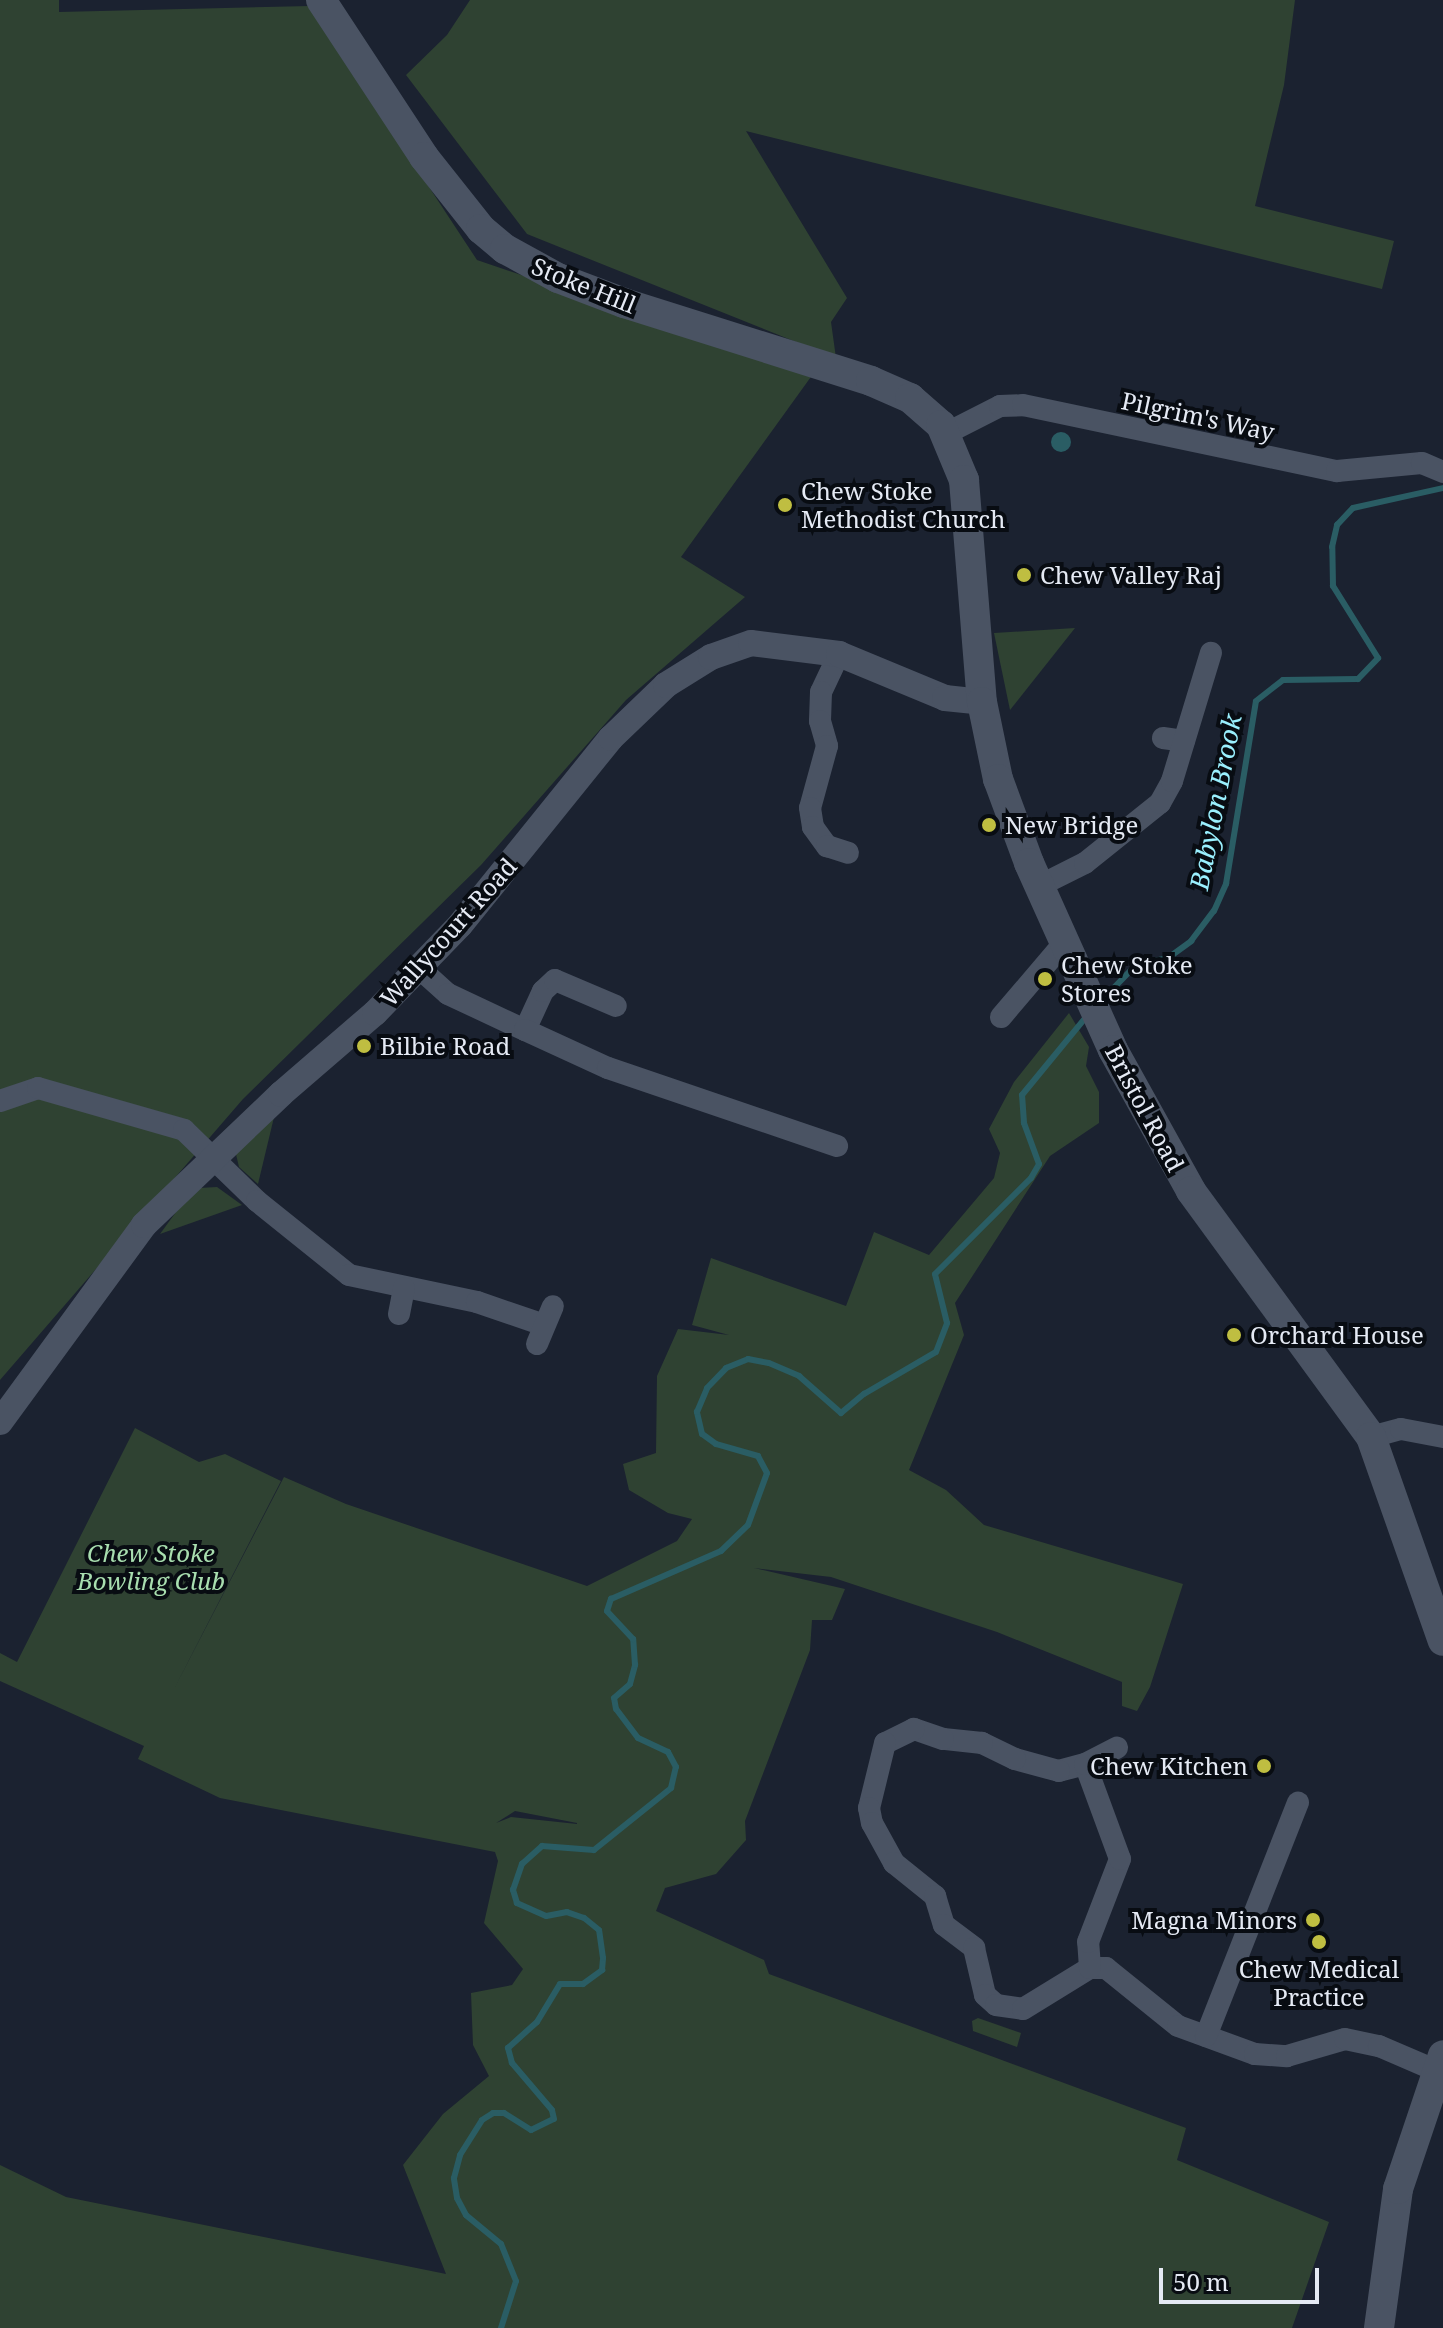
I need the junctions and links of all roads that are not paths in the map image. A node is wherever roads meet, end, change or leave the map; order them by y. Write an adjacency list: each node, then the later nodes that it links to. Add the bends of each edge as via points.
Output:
1 (321, 0): 2 (main road, Stoke Hill, via 424,157 481,229 505,249 558,278 624,303 871,381 923,406)
2 (947, 433): 3 (street, Pilgrim's Way, via 988,411 1023,405 1337,471); 6 (main road, Bristol Road, via 964,480)
3 (1441, 466)
4 (1211, 653): 8 (street, via 1174,740 1172,781 1156,808 1085,863)
5 (839, 654): 6 (street, Wallycourt Road, via 945,698); 7 (street, via 821,692 820,721 827,746 810,808 813,827 827,846); 10 (street, Wallycourt Road, via 751,643 711,657 666,685 611,738 497,882)
6 (982, 702): 8 (main road, Bristol Road, via 998,779)
7 (848, 853)
8 (1039, 886): 9 (main road, Bristol Road)
9 (1064, 943): 12 (street); 21 (main road, Bristol Road, via 1191,1191)
10 (419, 968): 13 (street, via 448,994); 16 (street, Wallycourt Road)
11 (616, 1006): 13 (street, via 555,980 543,991)
12 (1001, 1017)
13 (525, 1030): 15 (street, via 608,1068)
14 (0, 1101): 16 (street, via 38,1088 125,1109 184,1130)
15 (837, 1146)
16 (212, 1158): 17 (street, via 331,1265 349,1275); 20 (street, Wallycourt Road, via 144,1225)
17 (404, 1288): 18 (street); 19 (street, via 477,1302)
18 (399, 1314)
19 (545, 1325)
20 (0, 1422)
21 (1371, 1437): 22 (street, via 1401,1429); 23 (main road, Bristol Road)
22 (1443, 1437)
23 (1443, 1641)
24 (1117, 1748): 25 (street)
25 (1085, 1764): 27 (street, via 1120,1859 1088,1942); 27 (street, via 1059,1771 982,1743 914,1729 898,1732 885,1743 869,1808 894,1863 935,1896 944,1925 974,1948 985,1995 996,2005 1023,2009)
26 (1298, 1802): 28 (street)
27 (1090, 1968): 28 (street, via 1106,1968 1178,2026)
28 (1206, 2036): 29 (street, via 1255,2054 1287,2056 1345,2039)
29 (1440, 2063): 30 (main road, via 1398,2189)
30 (1379, 2328)

